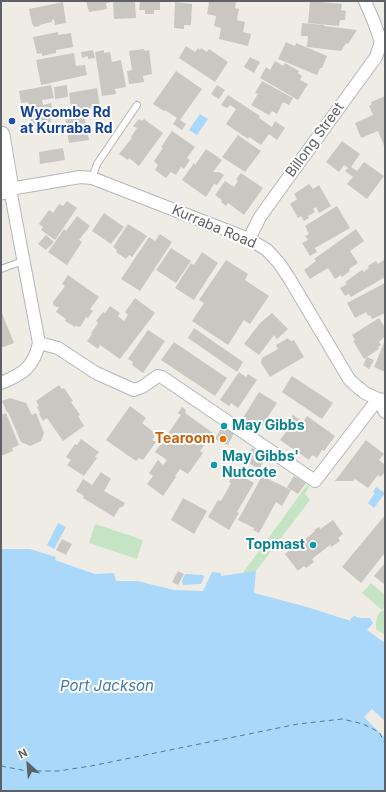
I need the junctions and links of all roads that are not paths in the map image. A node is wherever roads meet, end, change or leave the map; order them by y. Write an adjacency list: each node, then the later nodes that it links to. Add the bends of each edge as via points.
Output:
1 (365, 1): 2 (street)
2 (380, 20): 3 (street)
3 (383, 45): 8 (street, Billong Street, via 260,217)
4 (137, 105): 6 (lane, via 97,164)
5 (1, 135): 7 (main road)
6 (92, 178): 7 (street, Kurraba Road, via 74,178); 8 (street, Kurraba Road)
7 (6, 190): 9 (street)
8 (249, 239): 13 (street, Kurraba Road, via 268,250 279,264 354,384 365,393)
9 (23, 261): 10 (lane); 11 (street)
10 (1, 269)
11 (39, 343): 12 (street, via 36,355 25,371); 13 (street, via 58,348 96,373 127,388 138,389 158,376 162,377 315,481)
12 (1, 383)
13 (382, 400): 14 (street)
14 (385, 412)

